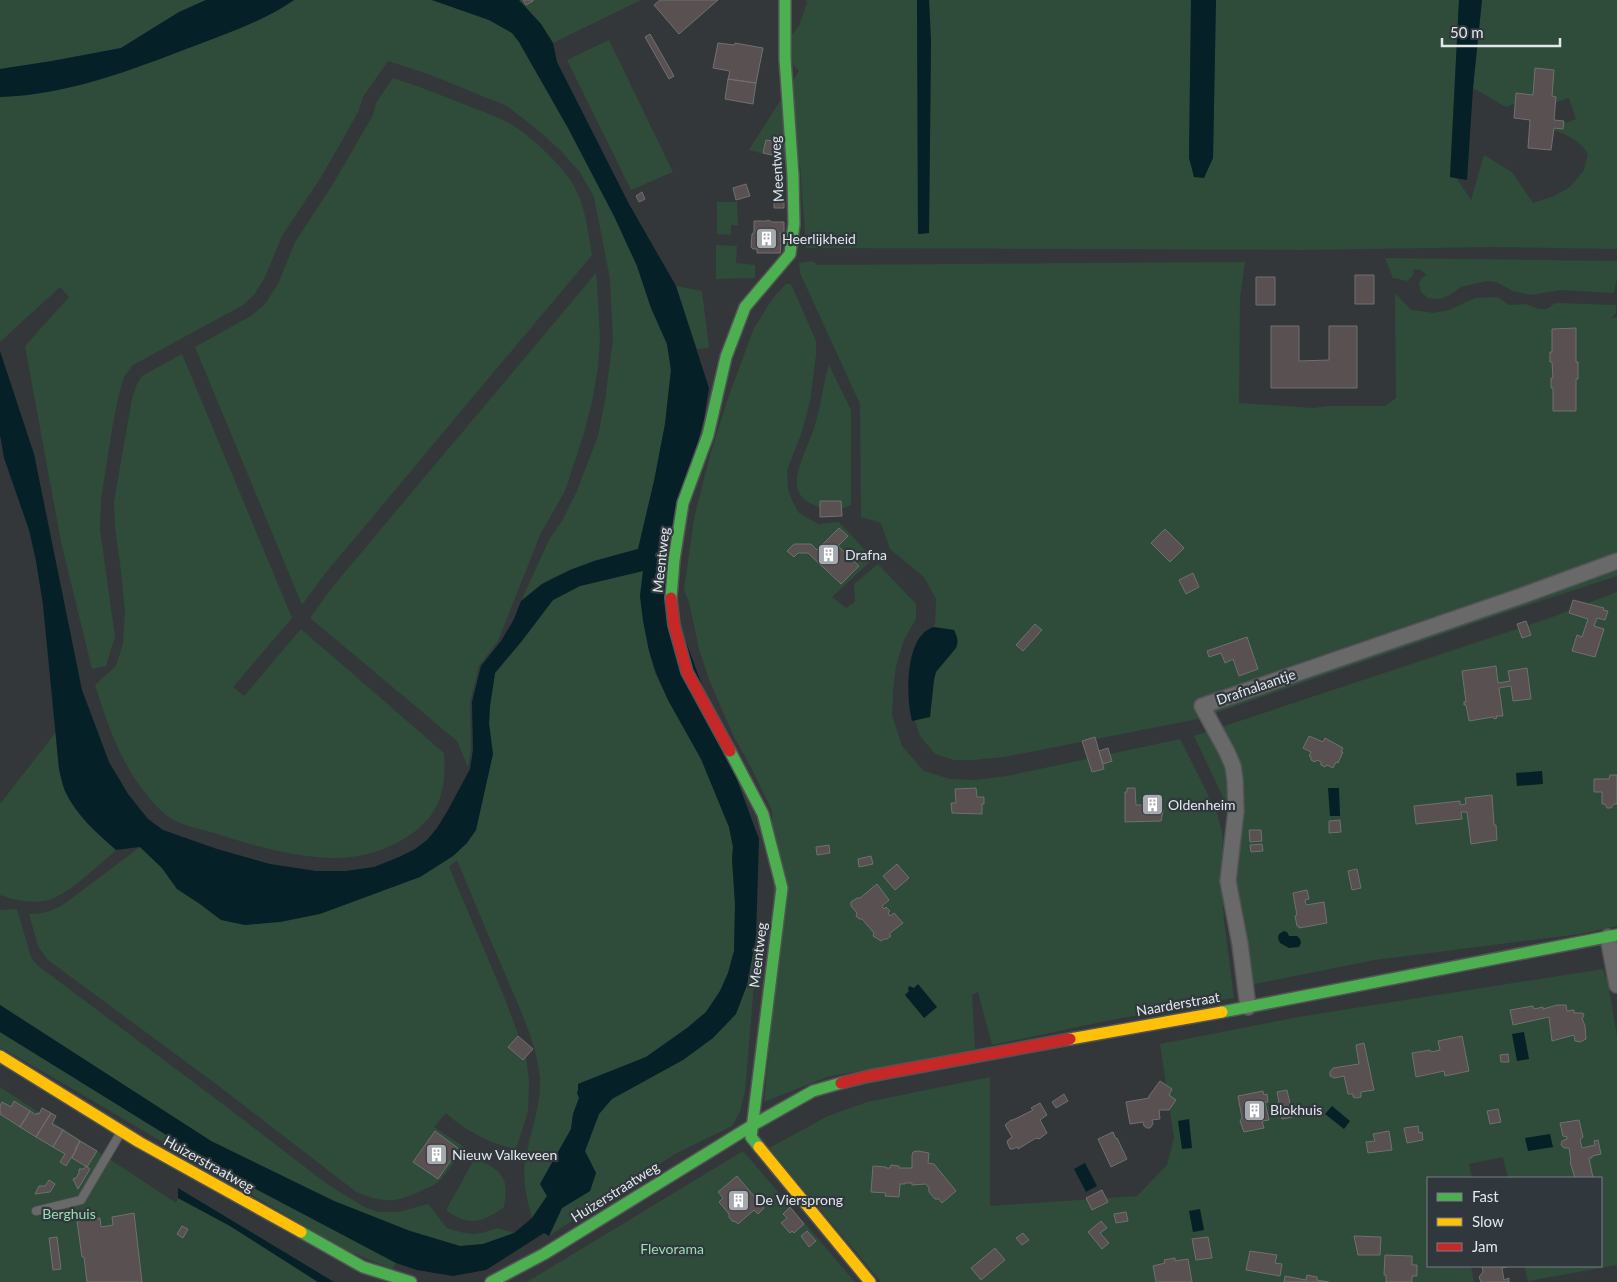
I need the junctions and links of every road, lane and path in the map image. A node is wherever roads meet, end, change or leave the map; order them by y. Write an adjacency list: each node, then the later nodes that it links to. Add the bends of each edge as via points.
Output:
1 (785, 0): 7 (street, Meentweg, via 794,224 790,254 745,307 726,357 708,435 683,503 671,602 687,672 763,814 782,888)
2 (1617, 561): 5 (street, Drafnalaantje, via 1202,706 1233,766 1236,810 1228,881 1240,944)
3 (1612, 936): 4 (street); 5 (street, Naarderstraat)
4 (1617, 985)
5 (1246, 1011): 7 (street, Naarderstraat, via 869,1076 813,1091)
6 (0, 1056): 8 (street, Huizerstraatweg)
7 (753, 1125): 11 (street, Huizerstraatweg, via 544,1254); 12 (street, via 751,1137)
8 (122, 1131): 9 (lane, via 81,1200); 10 (street, Huizerstraatweg, via 363,1267)
9 (36, 1211)
10 (411, 1282)
11 (491, 1282)
12 (870, 1282)

